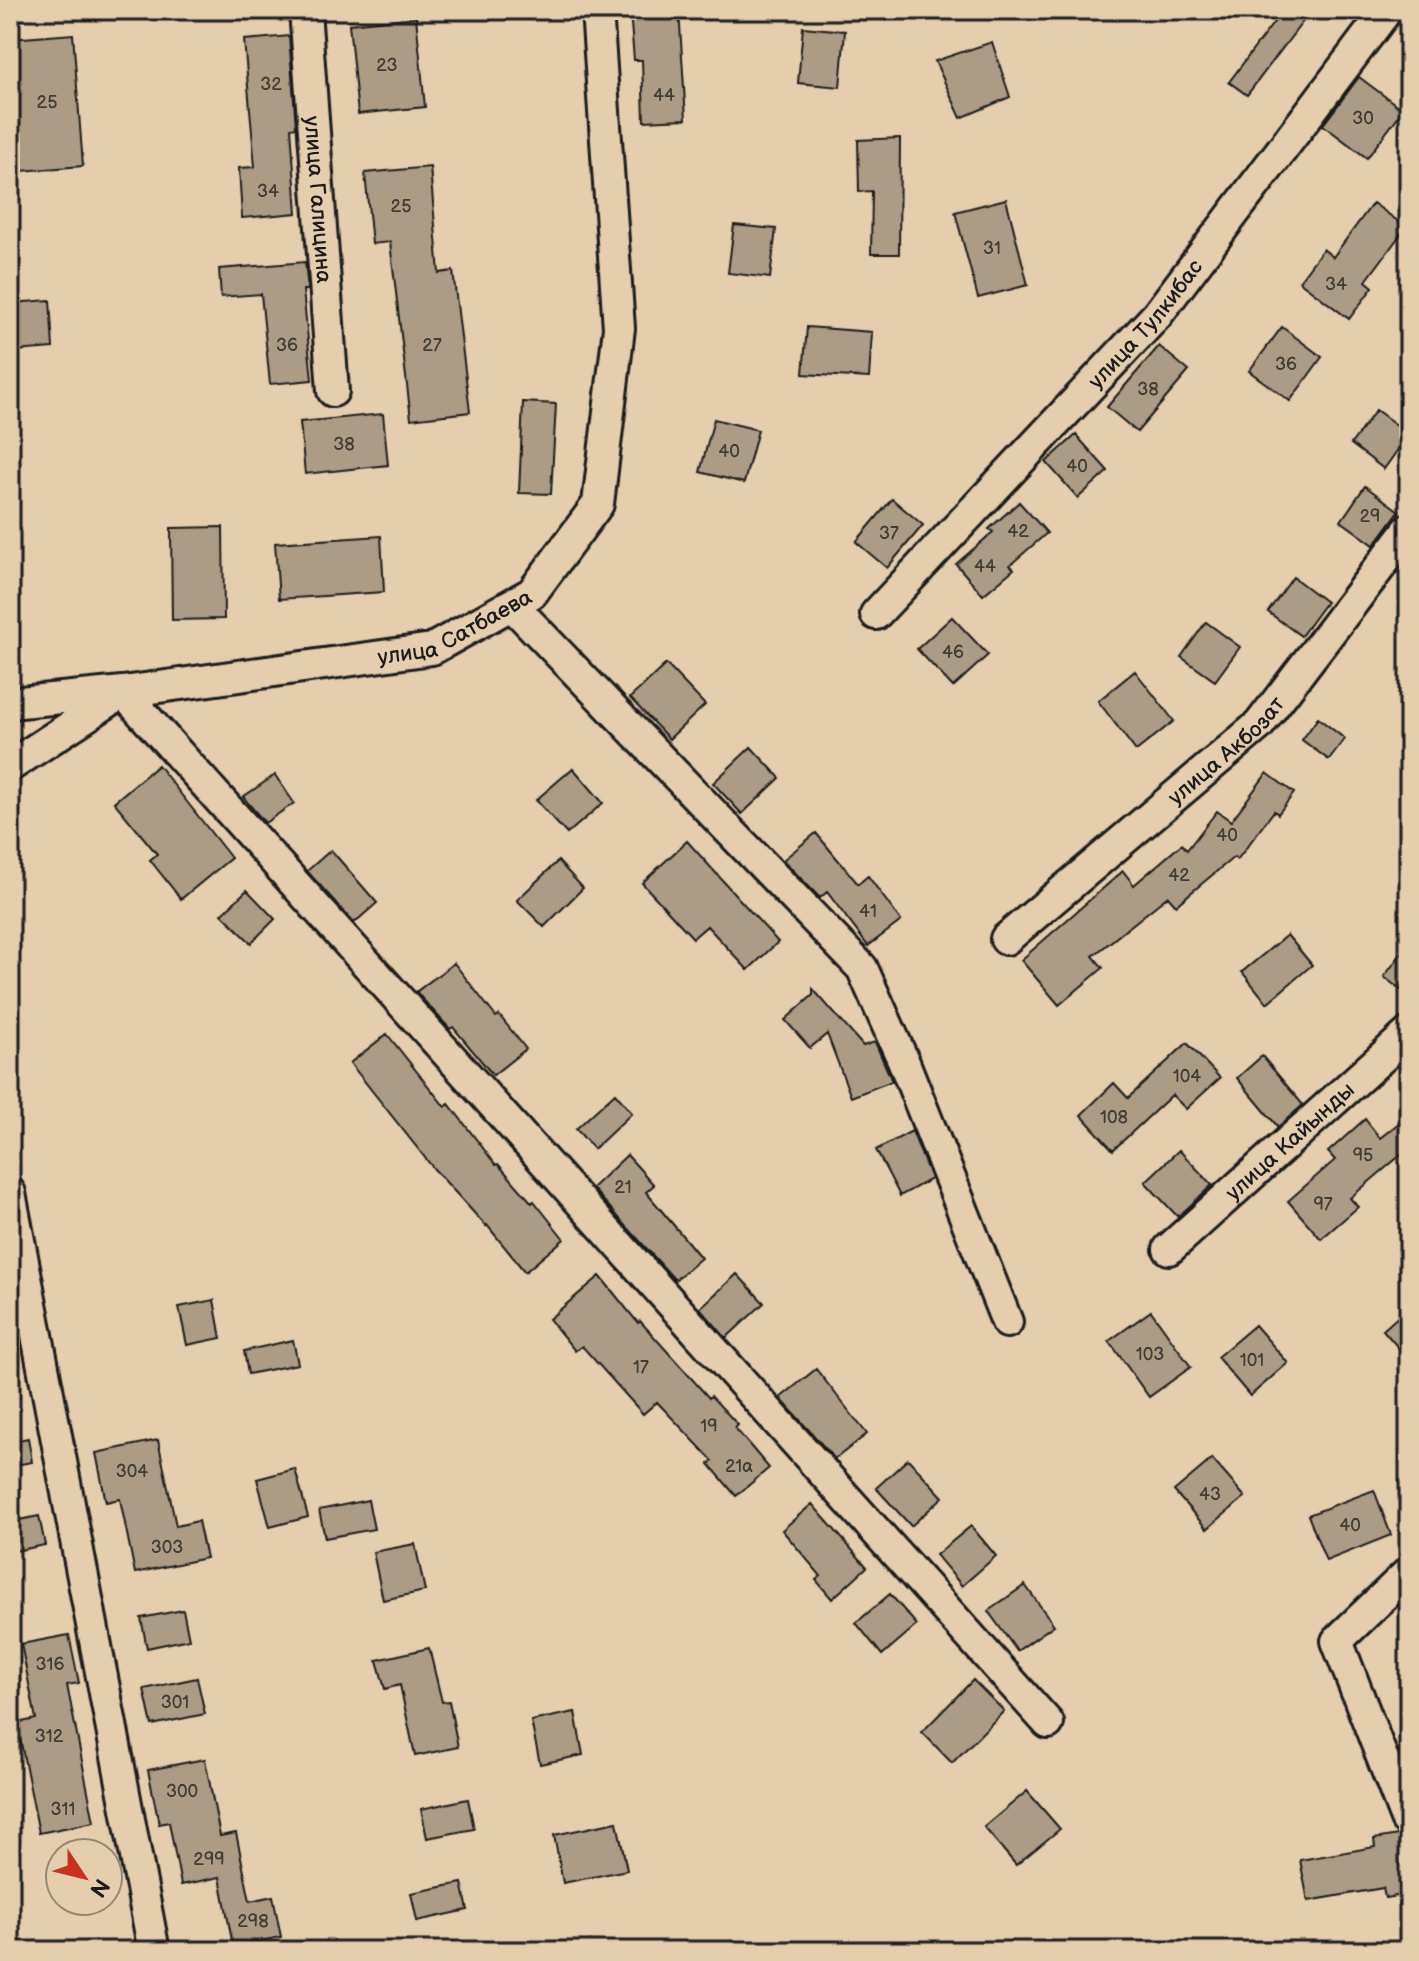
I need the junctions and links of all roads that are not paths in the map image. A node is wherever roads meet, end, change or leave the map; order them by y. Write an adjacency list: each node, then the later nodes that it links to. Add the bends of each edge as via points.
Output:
1 (305, 10): 4 (street, улица Галицина)
2 (597, 10): 6 (street, улица Сатбаева, via 619,328 598,504 532,593)
3 (1387, 10): 7 (street, улица Тулкибас, via 1157,315)
4 (333, 391)
5 (1409, 529): 11 (street, улица Акбозат, via 1259,725)
6 (512, 605): 8 (street, улица Сатбаева, via 432,649); 15 (street, via 862,968)
7 (876, 614)
8 (123, 692): 9 (street, улица Сатбаева); 10 (street); 17 (street)
9 (10, 703)
10 (10, 766)
11 (1006, 939)
12 (1409, 1033): 14 (street, улица Кайынды)
13 (10, 1193): 19 (street)
14 (1169, 1249)
15 (1007, 1322)
16 (1409, 1572): 18 (street, via 1337,1641)
17 (1048, 1723)
18 (1407, 1818)
19 (154, 1951)

